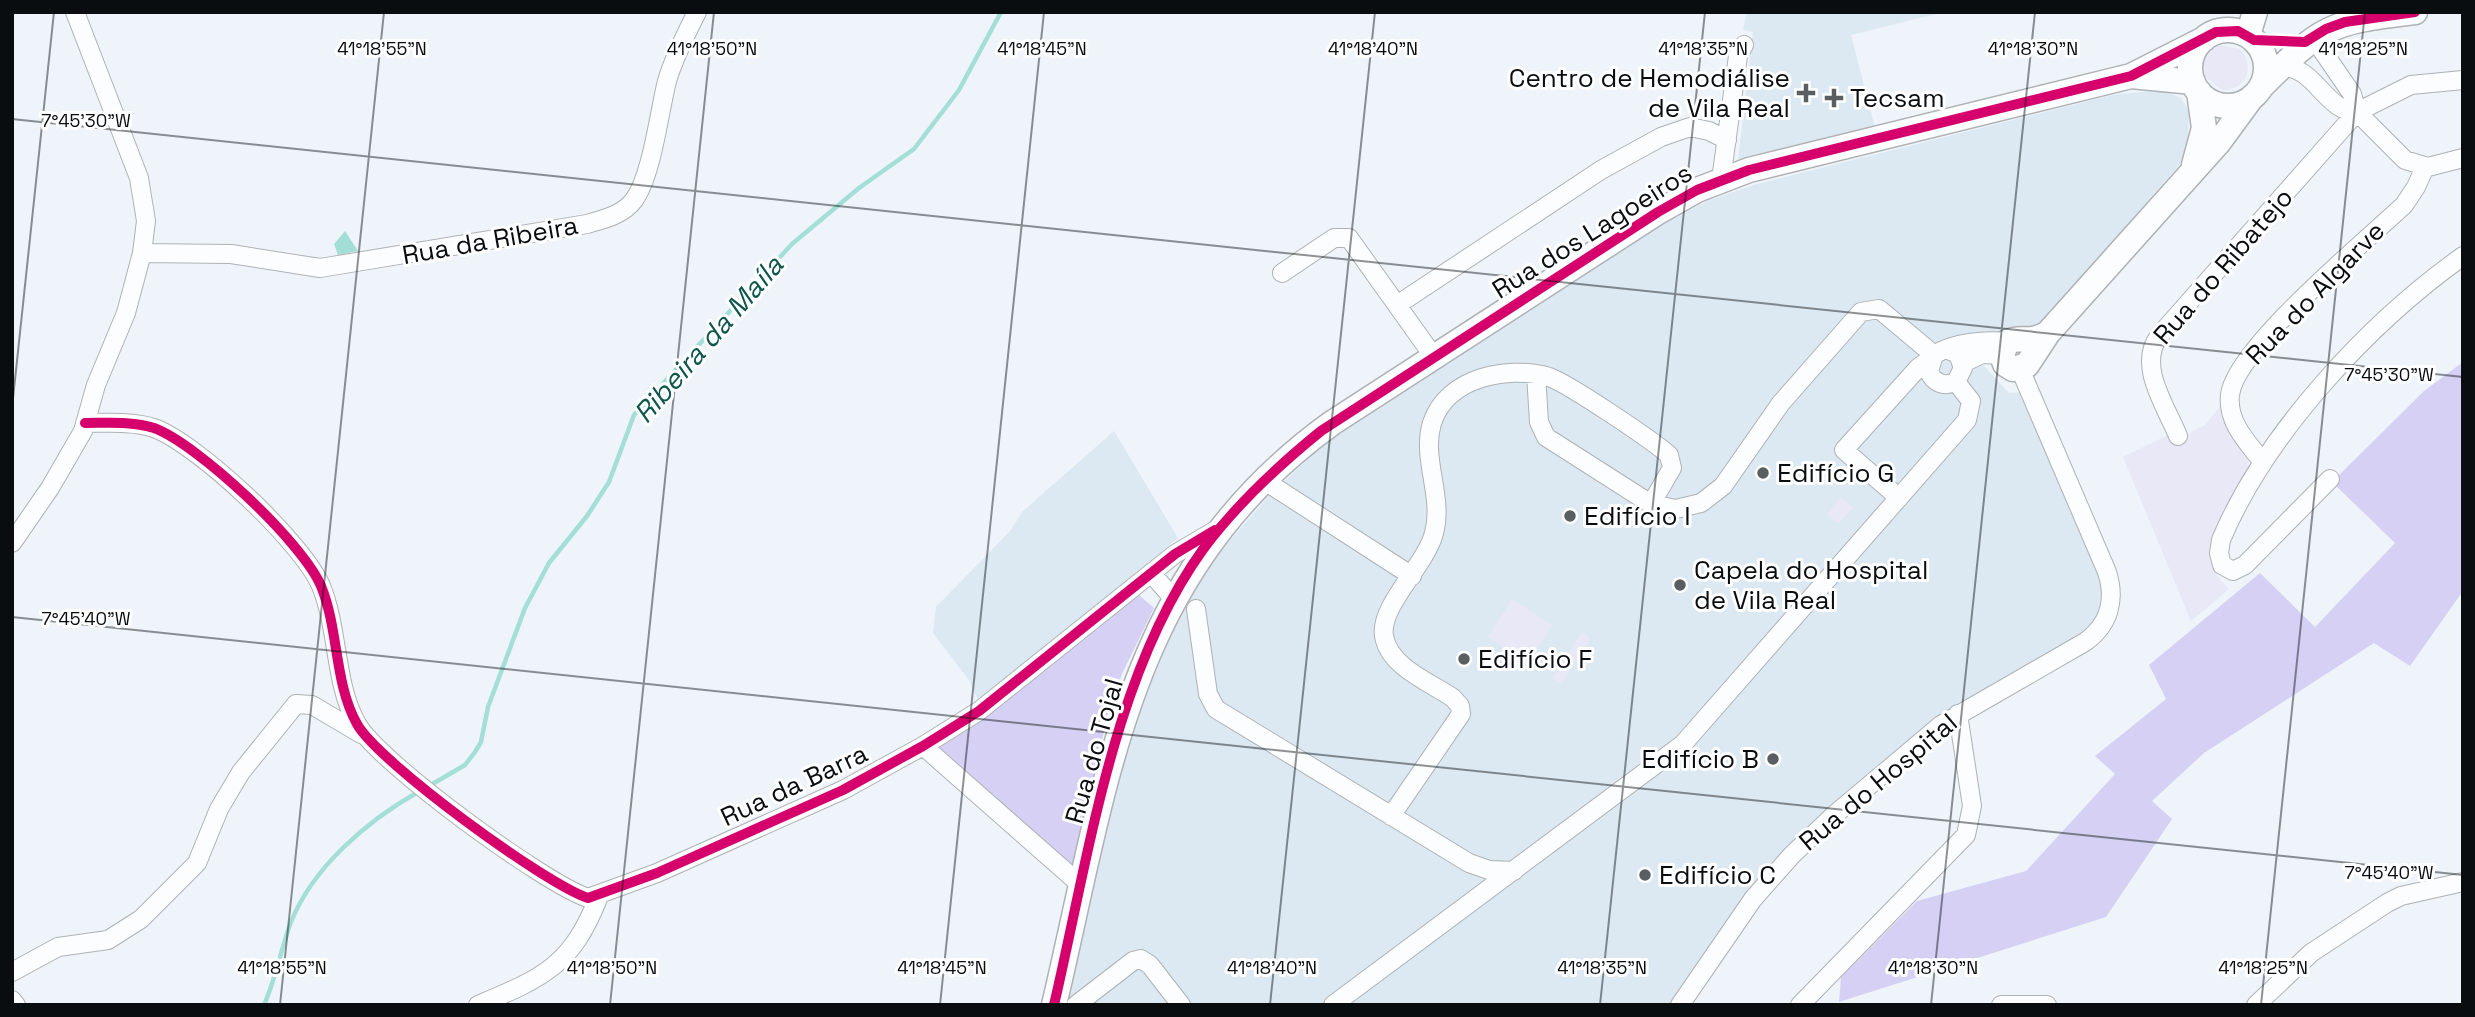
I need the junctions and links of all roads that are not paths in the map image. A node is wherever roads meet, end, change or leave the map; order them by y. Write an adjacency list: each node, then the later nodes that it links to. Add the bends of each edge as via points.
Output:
1 (75, 12): 20 (street, via 139,178 146,215)
2 (697, 12): 20 (street, Rua da Ribeira, via 668,78 644,178 635,198 611,217 320,268 231,254)
3 (2235, 12): 6 (main road)
4 (2415, 12): 7 (main road, via 2345,22)
5 (2252, 29): 6 (main road); 7 (main road); 13 (main road, via 2266,64)
6 (2210, 35): 10 (main road, Rua dos Lagoeiros); 12 (main road, via 2192,58)
7 (2309, 40): 9 (main road); 14 (street, via 2352,94)
8 (1744, 46): 15 (street, via 1738,56)
9 (2281, 67): 13 (main road); 14 (street, via 2302,72 2344,109)
10 (2131, 76): 12 (main road, Rua dos Lagoeiros); 19 (main road, Rua dos Lagoeiros)
11 (2463, 80): 14 (street, via 2404,87)
12 (2196, 87): 13 (main road, via 2208,100 2230,106); 18 (main road, via 2204,128)
13 (2256, 93): 18 (main road)
14 (2357, 112): 17 (street, via 2405,160); 31 (street, Rua do Ribatejo, via 2153,344 2150,367)
15 (1727, 139): 19 (street); 23 (street, via 1690,127 1644,146)
16 (2463, 158): 17 (street)
17 (2425, 167): 32 (street, Rua do Algarve, via 2404,205 2306,294 2235,379 2230,396 2233,418)
18 (2190, 172): 24 (main road)
19 (1721, 180): 26 (main road, Rua dos Lagoeiros, via 1674,202)
20 (142, 253): 30 (street, via 126,313)
21 (2463, 256): 32 (street, via 2365,339)
22 (1282, 274): 23 (street, via 1334,238 1346,236)
23 (1397, 305): 26 (street)
24 (2022, 350): 25 (street, via 1976,342); 27 (street, via 1982,354); 42 (street, Rua do Hospital, via 2104,564 2111,603 2090,638)
25 (1937, 355): 27 (street, via 1958,354); 29 (street, via 1929,371 1934,381); 35 (street, via 1918,368 1844,450); 36 (street, via 1884,312 1873,308 1861,312 1781,403 1718,492 1688,508)
26 (1434, 357): 34 (main road, Rua dos Lagoeiros, via 1321,431)
27 (1963, 363): 29 (street)
28 (1536, 374): 36 (street, via 1539,422 1546,437); 36 (street, via 1558,381 1669,455 1672,468); 40 (street, via 1481,378 1456,391 1440,408 1429,441 1439,505 1437,520 1429,549)
29 (1956, 382): 35 (street, via 1971,401 1970,413)
30 (85, 423): 38 (street, via 50,488); 43 (street, via 146,426 166,435 232,484 301,554 321,587 348,704)
31 (2178, 436)
32 (2262, 461): 33 (street, via 2220,544 2221,562 2230,570 2245,565)
33 (2330, 479)
34 (1265, 481): 37 (main road, Rua dos Lagoeiros); 40 (street)
35 (1899, 498): 46 (street, via 1688,740)
36 (1651, 504)
37 (1221, 527): 39 (street, Rua da Barra); 41 (main road, Rua do Tojal)
38 (12, 543)
39 (1156, 569): 41 (street); 44 (street, Rua da Barra, via 979,711)
40 (1412, 576): 45 (street, via 1387,616 1386,644 1401,664 1457,702 1461,714)
41 (1184, 598): 45 (street, via 1212,705); 48 (main road, Rua do Tojal, via 1126,705)
42 (1958, 714): 58 (street, Rua do Hospital, via 1833,816 1782,866 1729,930); 59 (street, via 1972,806 1966,835)
43 (365, 736): 49 (street, via 500,847 579,895); 50 (street, via 312,705 296,704 252,755 228,793 197,863 141,919 108,940 58,947)
44 (923, 746): 48 (street); 49 (street, Rua da Barra, via 843,790)
45 (1391, 816): 46 (street, via 1473,865)
46 (1514, 872): 57 (street)
47 (2463, 882): 62 (street, via 2387,903 2311,953)
48 (1082, 886): 54 (main road, Rua do Tojal)
49 (599, 896): 53 (street, via 568,954 534,980)
50 (12, 971)
51 (12, 1000): 52 (street)
52 (16, 1005)
53 (478, 1005)
54 (1054, 1005)
55 (1076, 1005): 56 (street, via 1141,959)
56 (1181, 1005)
57 (1333, 1005)
58 (1680, 1005)
59 (1800, 1005)
60 (2001, 1005): 61 (street)
61 (2047, 1005)
62 (2256, 1005)

